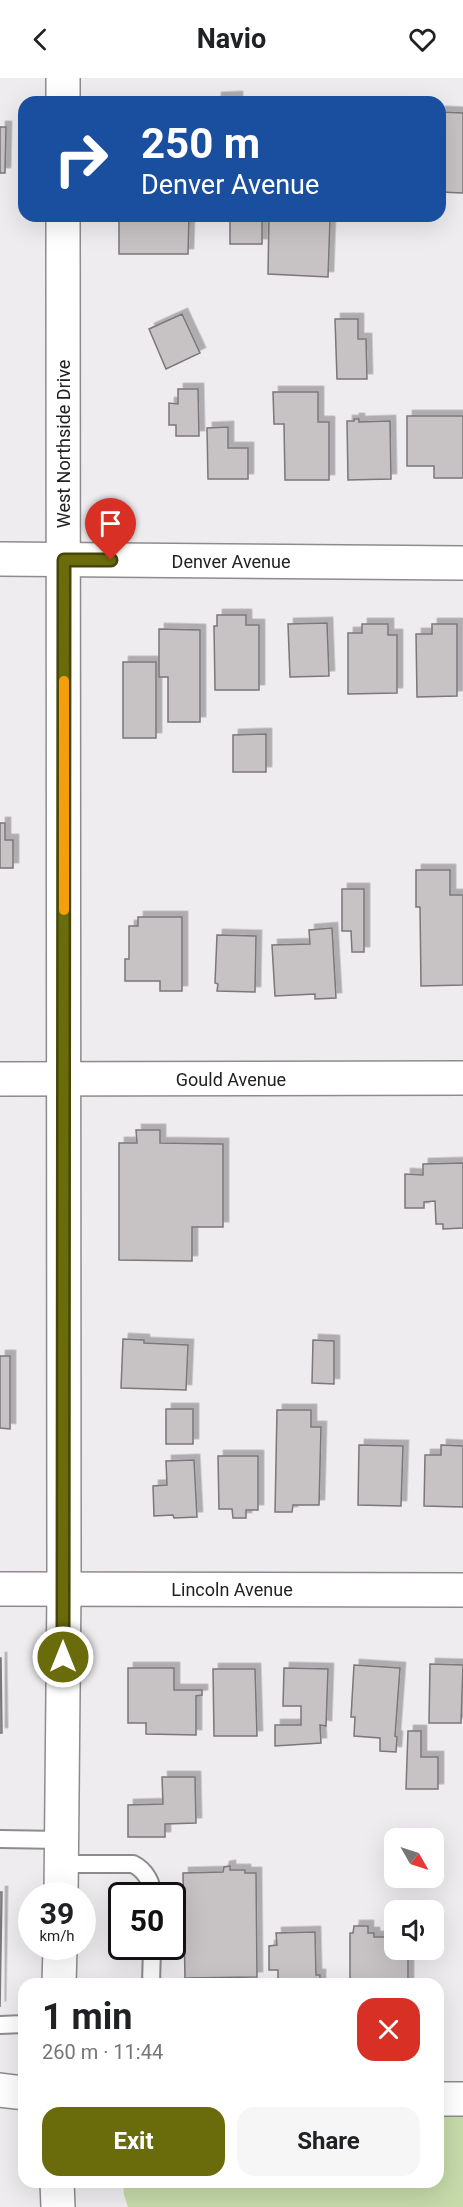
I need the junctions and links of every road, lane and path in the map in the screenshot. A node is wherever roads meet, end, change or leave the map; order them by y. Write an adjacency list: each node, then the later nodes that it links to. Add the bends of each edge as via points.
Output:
1 (63, 78): 2 (main road)
2 (63, 96)
3 (63, 222): 5 (main road, West Northside Drive)
4 (0, 559): 5 (main road, Denver Avenue)
5 (64, 560): 6 (main road, Denver Avenue); 9 (main road, West Northside Drive)
6 (463, 563)
7 (463, 1078): 9 (main road, Gould Avenue)
8 (0, 1079): 9 (main road, Gould Avenue)
9 (64, 1080): 11 (main road, West Northside Drive)
10 (0, 1589): 11 (main road, Lincoln Avenue)
11 (64, 1589): 12 (main road, Lincoln Avenue); 14 (main road, West Northside Drive)
12 (463, 1590)
13 (0, 1839): 14 (lane)
14 (62, 1852): 15 (main road, West Northside Drive); 16 (lane, via 133,1864 142,1868)
15 (61, 1882)
16 (149, 1882)
17 (60, 1960): 19 (main road)
18 (152, 1960): 20 (lane)
19 (59, 1978)
20 (152, 1978)
21 (18, 2024): 22 (lane)
22 (0, 2025)
23 (0, 2090): 24 (main road)
24 (18, 2092)
25 (444, 2099): 26 (main road)
26 (463, 2099)
27 (57, 2188): 28 (main road)
28 (58, 2207)

